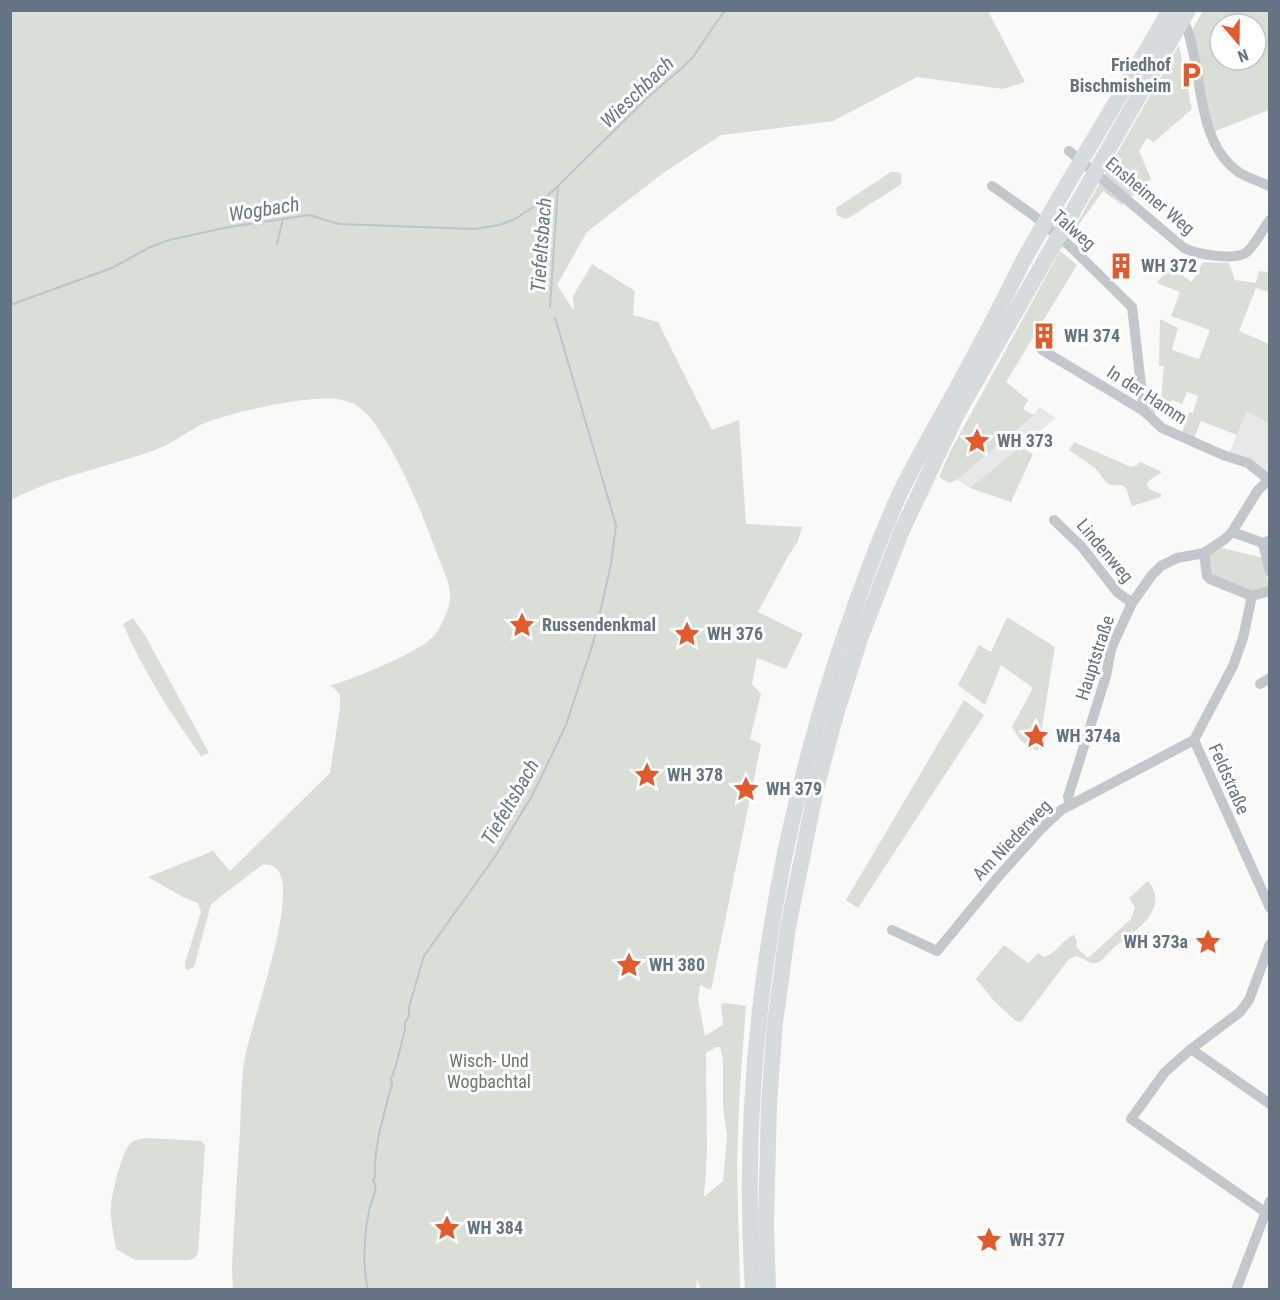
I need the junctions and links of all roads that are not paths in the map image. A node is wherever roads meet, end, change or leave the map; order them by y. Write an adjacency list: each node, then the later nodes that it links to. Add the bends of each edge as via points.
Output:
1 (1172, 10): 5 (street, via 1189,33 1215,145 1239,172); 7 (highway)
2 (1188, 10): 7 (highway)
3 (1069, 151): 6 (street, Ensheimer Weg, via 1184,248 1195,253 1242,255)
4 (992, 186): 9 (street, Talweg, via 1072,248 1132,307)
5 (1269, 186)
6 (1269, 220)
7 (1035, 258): 24 (highway, via 902,491 846,630 800,786 782,866)
8 (1042, 350): 9 (street, In der Hamm)
9 (1144, 411): 10 (street, In der Hamm, via 1162,428 1248,464)
10 (1269, 479): 12 (street, Hauptstraße)
11 (1054, 520): 18 (street, Lindenweg, via 1083,547 1117,592)
12 (1232, 532): 13 (street); 14 (street, Hauptstraße)
13 (1266, 541): 15 (street)
14 (1204, 553): 17 (street, via 1207,576); 18 (street, Hauptstraße, via 1177,558 1161,566)
15 (1269, 572)
16 (1269, 591): 17 (street)
17 (1252, 596): 19 (street, Feldstraße, via 1233,666)
18 (1132, 603): 20 (street, Hauptstraße, via 1111,649 1070,789)
19 (1194, 740): 20 (street, Am Niederweg); 21 (street, Feldstraße)
20 (1070, 805): 22 (street, Am Niederweg, via 1042,828 937,951)
21 (1269, 908)
22 (892, 930)
23 (1269, 944): 25 (street, via 1250,1000)
24 (767, 1021): 29 (highway, via 750,1155); 30 (highway)
25 (1191, 1049): 26 (street); 28 (street, via 1165,1072 1131,1119)
26 (1269, 1104)
27 (1269, 1201): 28 (street)
28 (1265, 1212): 31 (street)
29 (753, 1290)
30 (768, 1290)
31 (1236, 1290)

